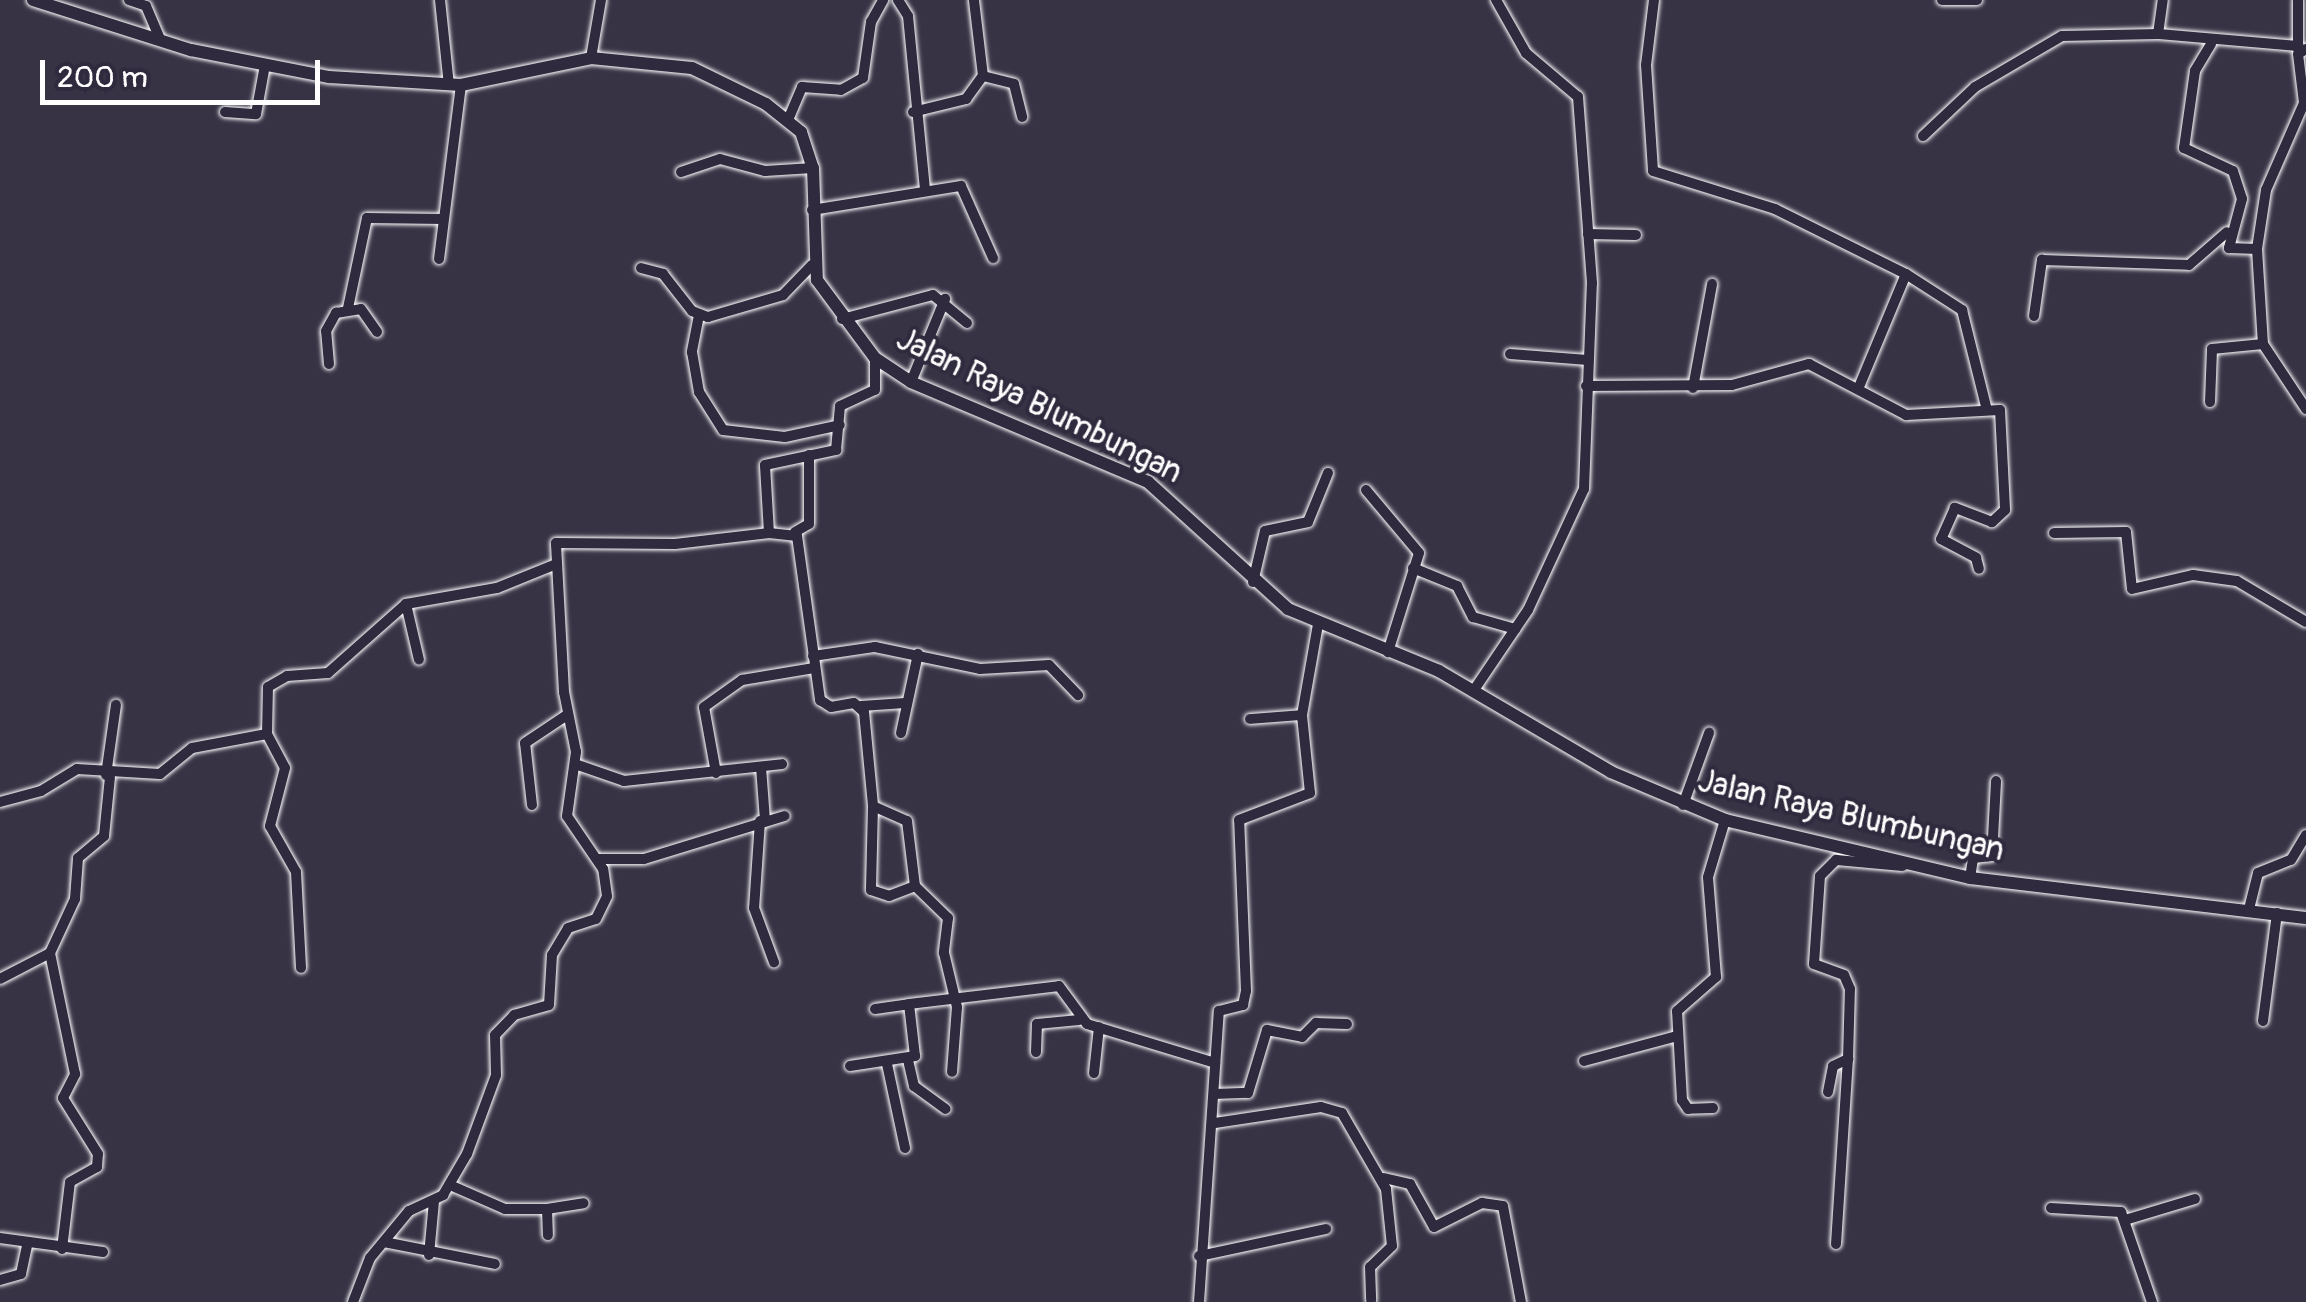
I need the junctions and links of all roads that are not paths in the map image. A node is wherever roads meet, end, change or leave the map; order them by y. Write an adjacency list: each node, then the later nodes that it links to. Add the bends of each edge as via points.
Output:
1 (33, 0): 15 (main road)
2 (129, 0): 15 (street, via 146,6)
3 (440, 0): 21 (street)
4 (601, 0): 18 (street)
5 (884, 0): 25 (street, via 871,22 864,78 841,90 802,87)
6 (898, 0): 23 (street, via 908,16)
7 (974, 0): 20 (street)
8 (1496, 0): 35 (street, via 1526,53 1578,97)
9 (1654, 0): 42 (street, via 1646,52 1652,171 1793,216)
10 (1942, 0): 11 (street)
11 (1977, 0)
12 (2163, 0): 14 (street)
13 (2298, 0): 17 (street)
14 (2158, 34): 16 (street); 26 (street, via 2046,42 1975,87)
15 (161, 41): 19 (main road)
16 (2211, 44): 17 (street); 31 (street, via 2195,71 2184,148 2225,164)
17 (2301, 49): 30 (street, via 2304,103)
18 (591, 58): 21 (main road); 25 (main road, via 692,68)
19 (265, 65): 21 (main road); 22 (street, via 256,114)
20 (983, 76): 23 (street, via 966,100); 24 (street, via 1014,84)
21 (455, 85): 33 (street)
22 (225, 112)
23 (913, 112): 29 (street)
24 (1022, 116)
25 (788, 120): 27 (main road)
26 (1923, 136)
27 (814, 168): 28 (street, via 765,170 720,160); 32 (main road, Jalan Raya Blumbungan)
28 (680, 172)
29 (925, 190): 32 (street); 38 (street, via 966,188)
30 (2266, 190): 31 (street); 37 (street)
31 (2242, 199): 34 (street)
32 (812, 210): 40 (main road, Jalan Raya Blumbungan)
33 (443, 219): 39 (street); 45 (street, via 367,218)
34 (2227, 232): 37 (street, via 2234,253); 47 (street, via 2189,265 2042,260)
35 (1588, 234): 36 (street); 54 (street)
36 (1636, 235)
37 (2257, 249): 51 (street)
38 (994, 258)
39 (439, 259)
40 (812, 265): 46 (street, via 783,295); 48 (main road, Jalan Raya Blumbungan)
41 (642, 268): 46 (street, via 662,274)
42 (1906, 274): 58 (street); 62 (street, via 1962,310)
43 (1712, 284): 59 (street)
44 (945, 299): 48 (street, via 918,298); 49 (street); 56 (street)
45 (348, 308): 50 (street, via 369,314); 55 (street, via 326,331)
46 (698, 315): 63 (street, via 692,352 699,392 723,430 785,437)
47 (2034, 316)
48 (841, 319): 53 (main road, Jalan Raya Blumbungan)
49 (968, 323)
50 (377, 332)
51 (2263, 344): 60 (street, via 2212,350); 61 (street)
52 (1510, 354): 54 (street)
53 (875, 358): 56 (main road, Jalan Raya Blumbungan); 63 (street, via 875,390 842,402)
54 (1588, 360): 57 (street)
55 (329, 364)
56 (912, 382): 73 (main road, Jalan Raya Blumbungan, via 1148,482 1179,503)
57 (1586, 386): 59 (street); 77 (street, via 1584,489)
58 (1859, 387): 59 (street, via 1809,364 1750,383); 62 (street, via 1876,405 1906,415)
59 (1693, 388)
60 (2210, 402)
61 (2306, 409)
62 (1987, 410): 72 (street, via 2004,417 2005,510 1992,522 1955,508 1941,540 1976,558)
63 (840, 424): 64 (street, via 838,447)
64 (809, 456): 67 (street, via 809,524); 68 (street, via 764,465)
65 (1328, 474): 73 (street, via 1308,522 1265,531)
66 (1366, 490): 71 (street, via 1416,546)
67 (794, 532): 68 (street); 81 (street)
68 (769, 533): 70 (street, via 674,544 560,541)
69 (2054, 533): 75 (street, via 2126,532 2132,588 2193,576 2237,581)
70 (554, 565): 74 (street, via 497,588); 88 (street)
71 (1413, 568): 77 (street, via 1457,586 1473,616); 78 (street)
72 (1979, 569)
73 (1253, 583): 76 (main road, Jalan Raya Blumbungan)
74 (406, 604): 80 (street); 92 (street, via 328,673 287,676 268,687)
75 (2306, 622)
76 (1318, 624): 78 (main road, Jalan Raya Blumbungan); 87 (street)
77 (1515, 629): 82 (street)
78 (1388, 652): 82 (main road, Jalan Raya Blumbungan)
79 (918, 654): 81 (street, via 875,646); 83 (street, via 980,669 1049,664); 84 (street)
80 (420, 660)
81 (814, 662): 86 (street, via 825,707); 96 (street, via 742,680 704,707)
82 (1474, 690): 101 (main road, Jalan Raya Blumbungan, via 1611,772)
83 (1078, 695)
84 (905, 703): 86 (street); 90 (street)
85 (116, 705): 97 (street)
86 (861, 706): 102 (street)
87 (1302, 714): 89 (street); 130 (street, via 1310,793 1239,820 1247,945 1243,1004 1219,1011)
88 (566, 716): 93 (street); 100 (street, via 524,743)
89 (1250, 718)
90 (901, 732)
91 (1710, 733): 101 (street)
92 (267, 734): 97 (street, via 192,748 160,774); 116 (street, via 285,768 270,826 296,872)
93 (575, 764): 96 (street, via 624,781); 107 (street, via 567,816)
94 (782, 764): 95 (street)
95 (761, 767): 96 (street); 105 (street)
96 (716, 774)
97 (108, 776): 99 (street, via 77,769 41,791); 114 (street, via 104,836 78,858 75,898)
98 (1996, 781): 109 (street, via 1992,856 1972,858)
99 (0, 802)
100 (532, 805)
101 (1684, 805): 104 (main road, Jalan Raya Blumbungan)
102 (873, 806): 110 (street, via 907,821); 110 (street, via 871,890 889,896)
103 (786, 816): 105 (street)
104 (1725, 820): 108 (main road, Jalan Raya Blumbungan); 125 (street, via 1708,877 1716,977 1680,1002)
105 (762, 821): 107 (street, via 644,859); 115 (street, via 754,908)
106 (2306, 835): 111 (street, via 2291,860 2258,873)
107 (597, 859): 142 (street, via 606,896 598,916 568,928 552,955 549,1004 514,1015 494,1035 496,1075)
108 (1910, 865): 109 (main road, Jalan Raya Blumbungan); 128 (street, via 1862,868 1836,860 1820,876 1813,960 1848,978)
109 (1970, 878): 111 (main road, Jalan Raya Blumbungan)
110 (915, 886): 118 (street, via 942,911)
111 (2249, 909): 112 (main road, Jalan Raya Blumbungan)
112 (2277, 913): 113 (main road, Jalan Raya Blumbungan); 122 (street)
113 (2306, 918)
114 (50, 953): 117 (street); 155 (street, via 75,1074 63,1098 94,1141 98,1164 70,1182)
115 (774, 962)
116 (301, 968)
117 (0, 979)
118 (956, 997): 119 (street); 121 (street, via 1020,996 1059,986 1069,991); 133 (street)
119 (909, 1004): 120 (street); 127 (street, via 918,1052)
120 (875, 1009)
121 (1080, 1020): 124 (street); 126 (street, via 1037,1024)
122 (2263, 1020)
123 (1347, 1024): 136 (street, via 1316,1023 1302,1036 1267,1030 1248,1093)
124 (1099, 1027): 130 (street); 134 (street)
125 (1677, 1036): 129 (street); 137 (street, via 1684,1105)
126 (1036, 1052)
127 (908, 1060): 131 (street); 138 (street, via 914,1086)
128 (1848, 1060): 135 (street, via 1833,1066); 153 (street)
129 (1584, 1062)
130 (1215, 1063): 136 (street)
131 (886, 1064): 132 (street); 140 (street)
132 (850, 1066)
133 (952, 1072)
134 (1094, 1073)
135 (1828, 1092)
136 (1214, 1094): 139 (street)
137 (1713, 1108)
138 (946, 1109)
139 (1215, 1123): 141 (street, via 1332,1107); 158 (street)
140 (905, 1148)
141 (1384, 1178): 161 (street, via 1392,1246 1370,1267); 164 (street, via 1410,1184 1434,1227 1482,1203 1503,1206)
142 (450, 1185): 144 (street); 146 (street, via 504,1209)
143 (2195, 1199): 148 (street)
144 (434, 1201): 152 (street, via 409,1211); 157 (street)
145 (584, 1203): 146 (street)
146 (548, 1208): 150 (street)
147 (2051, 1208): 148 (street, via 2118,1210)
148 (2125, 1220): 165 (street, via 2128,1250 2146,1272)
149 (1326, 1229): 158 (street)
150 (548, 1235)
151 (0, 1238): 154 (street)
152 (384, 1242): 157 (street); 162 (street, via 358,1275)
153 (1836, 1244)
154 (27, 1245): 155 (street); 160 (street, via 20,1274)
155 (62, 1250): 156 (street)
156 (103, 1252)
157 (429, 1255): 159 (street)
158 (1199, 1256): 163 (street)
159 (495, 1264)
160 (0, 1280)
161 (1370, 1300)
162 (352, 1302)
163 (1198, 1302)
164 (1521, 1302)
165 (2152, 1302)

